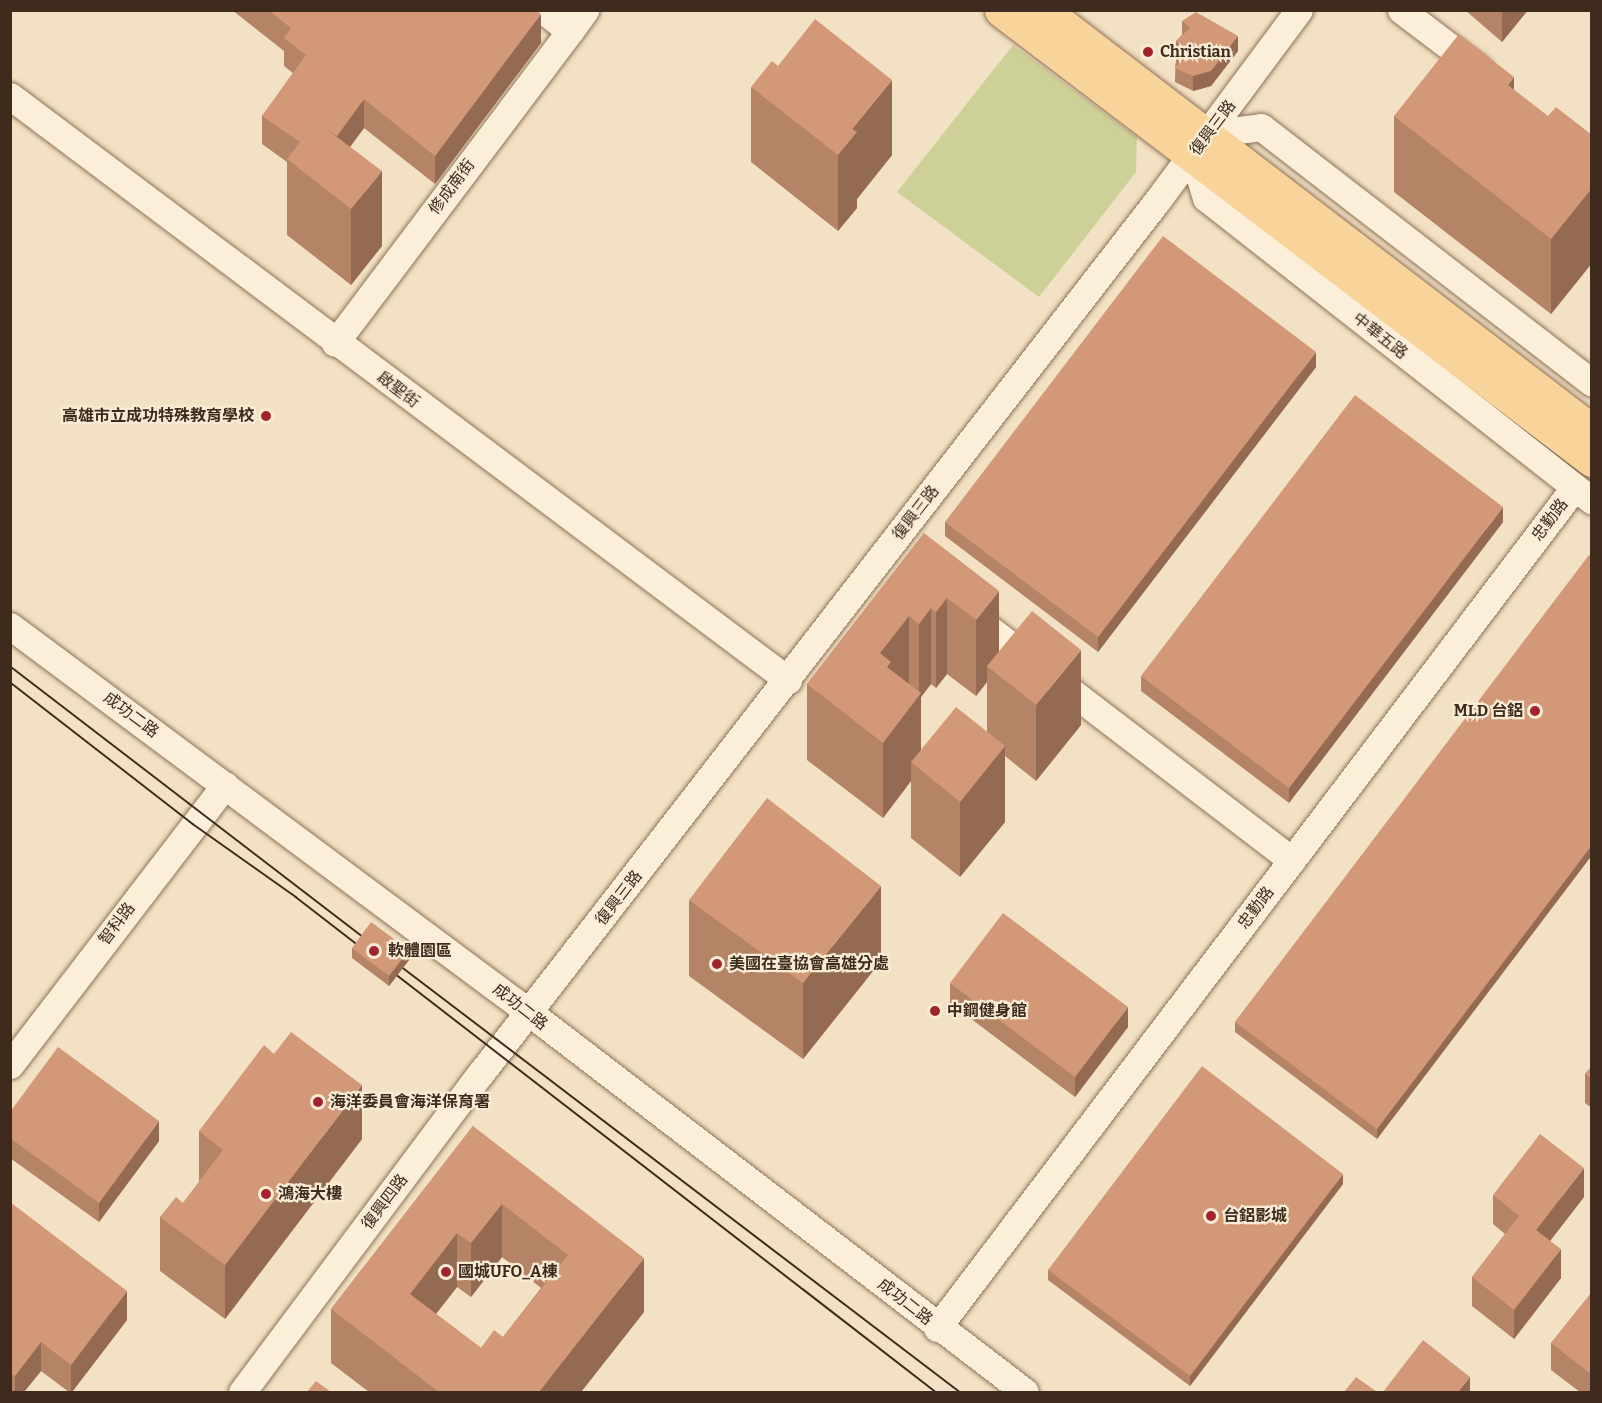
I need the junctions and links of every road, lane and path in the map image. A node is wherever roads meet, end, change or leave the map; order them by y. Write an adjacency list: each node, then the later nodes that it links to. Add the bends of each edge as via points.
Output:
1 (543, 10): 6 (street)
2 (1001, 10): 9 (main road, 中華五路)
3 (1043, 10): 9 (main road, 中華五路)
4 (1299, 10): 9 (street, 復興三路)
5 (1401, 10): 7 (street)
6 (577, 21): 10 (street, 修成南街)
7 (1496, 81)
8 (10, 96): 10 (street, 啟聖街)
9 (1201, 144): 11 (street, via 1261,127); 12 (main road, 中華五路); 13 (main road, 中華五路); 14 (street, 中華五路, via 1206,198); 17 (street, 復興三路, via 897,558)
10 (335, 343): 17 (street, 啟聖街)
11 (1592, 383)
12 (1592, 431)
13 (1592, 460)
14 (1583, 494): 19 (street, 忠勤路)
15 (952, 601): 19 (street)
16 (10, 626): 18 (street, 成功二路)
17 (788, 680): 20 (street, 復興三路)
18 (225, 785): 20 (street, 成功二路); 21 (street, 智科路)
19 (1292, 860): 22 (street, 忠勤路)
20 (530, 1013): 22 (street, 成功二路); 23 (street, 復興四路)
21 (10, 1065)
22 (938, 1328): 24 (street, 成功二路)
23 (242, 1392)
24 (1025, 1392)

